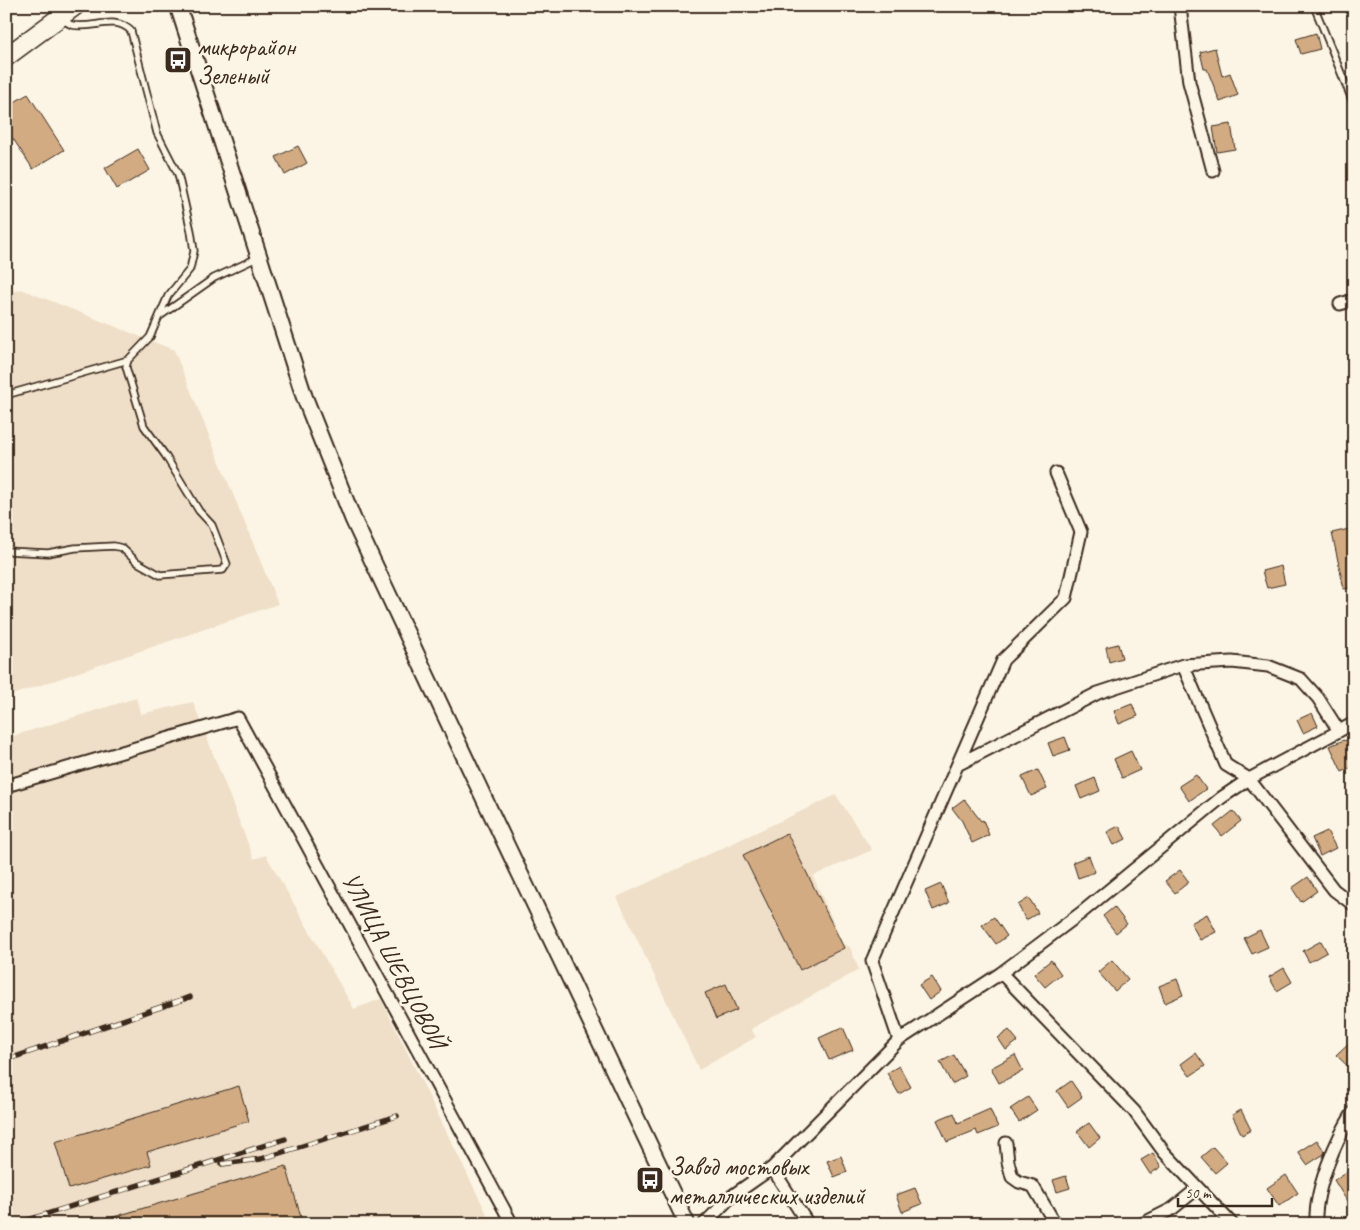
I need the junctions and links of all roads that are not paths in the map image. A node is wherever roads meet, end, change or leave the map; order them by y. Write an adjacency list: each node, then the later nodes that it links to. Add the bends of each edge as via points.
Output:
1 (75, 6): 5 (main road)
2 (178, 6): 9 (main road)
3 (1180, 6): 8 (street, via 1189,82)
4 (1314, 6): 7 (lane)
5 (60, 18): 6 (main road); 12 (lane, via 84,26 120,23 131,31 157,133 178,174 194,251 190,269 168,296)
6 (6, 57)
7 (1354, 105)
8 (1213, 171)
9 (259, 257): 12 (lane, via 214,278); 31 (main road, via 304,396 353,519)
10 (1354, 300): 11 (street)
11 (1340, 304)
12 (159, 316): 13 (lane, via 150,337)
13 (128, 360): 14 (lane); 16 (lane, via 126,367 144,426 199,511 212,525 227,564 223,570 160,575 137,562 122,548 114,546 48,553)
14 (6, 395)
15 (1056, 473): 20 (street, via 1081,532 1066,598 1003,660)
16 (6, 551)
17 (1183, 665): 19 (street, via 1232,662 1268,666 1301,679 1318,698); 20 (street, via 1098,693); 21 (street, via 1226,765)
18 (1354, 723): 19 (street)
19 (1339, 731): 21 (street)
20 (958, 764): 25 (street, via 872,961)
21 (1248, 779): 23 (street, via 1334,890); 24 (street)
22 (6, 786): 30 (street, УЛИЦА ШЕВЦОВОЙ, via 238,718)
23 (1354, 905)
24 (1002, 973): 25 (street); 29 (street, via 1134,1111 1164,1152)
25 (899, 1040): 28 (street)
26 (1354, 1111): 37 (street, via 1324,1174 1315,1210)
27 (1006, 1144): 34 (street, via 1012,1177 1033,1186 1053,1220)
28 (772, 1168): 32 (street, via 732,1196); 33 (street)
29 (1198, 1188): 35 (street, via 1172,1210); 36 (street)
30 (512, 1224)
31 (687, 1224)
32 (704, 1224)
33 (808, 1224)
34 (1059, 1224)
35 (1142, 1224)
36 (1232, 1224)
37 (1316, 1224)

